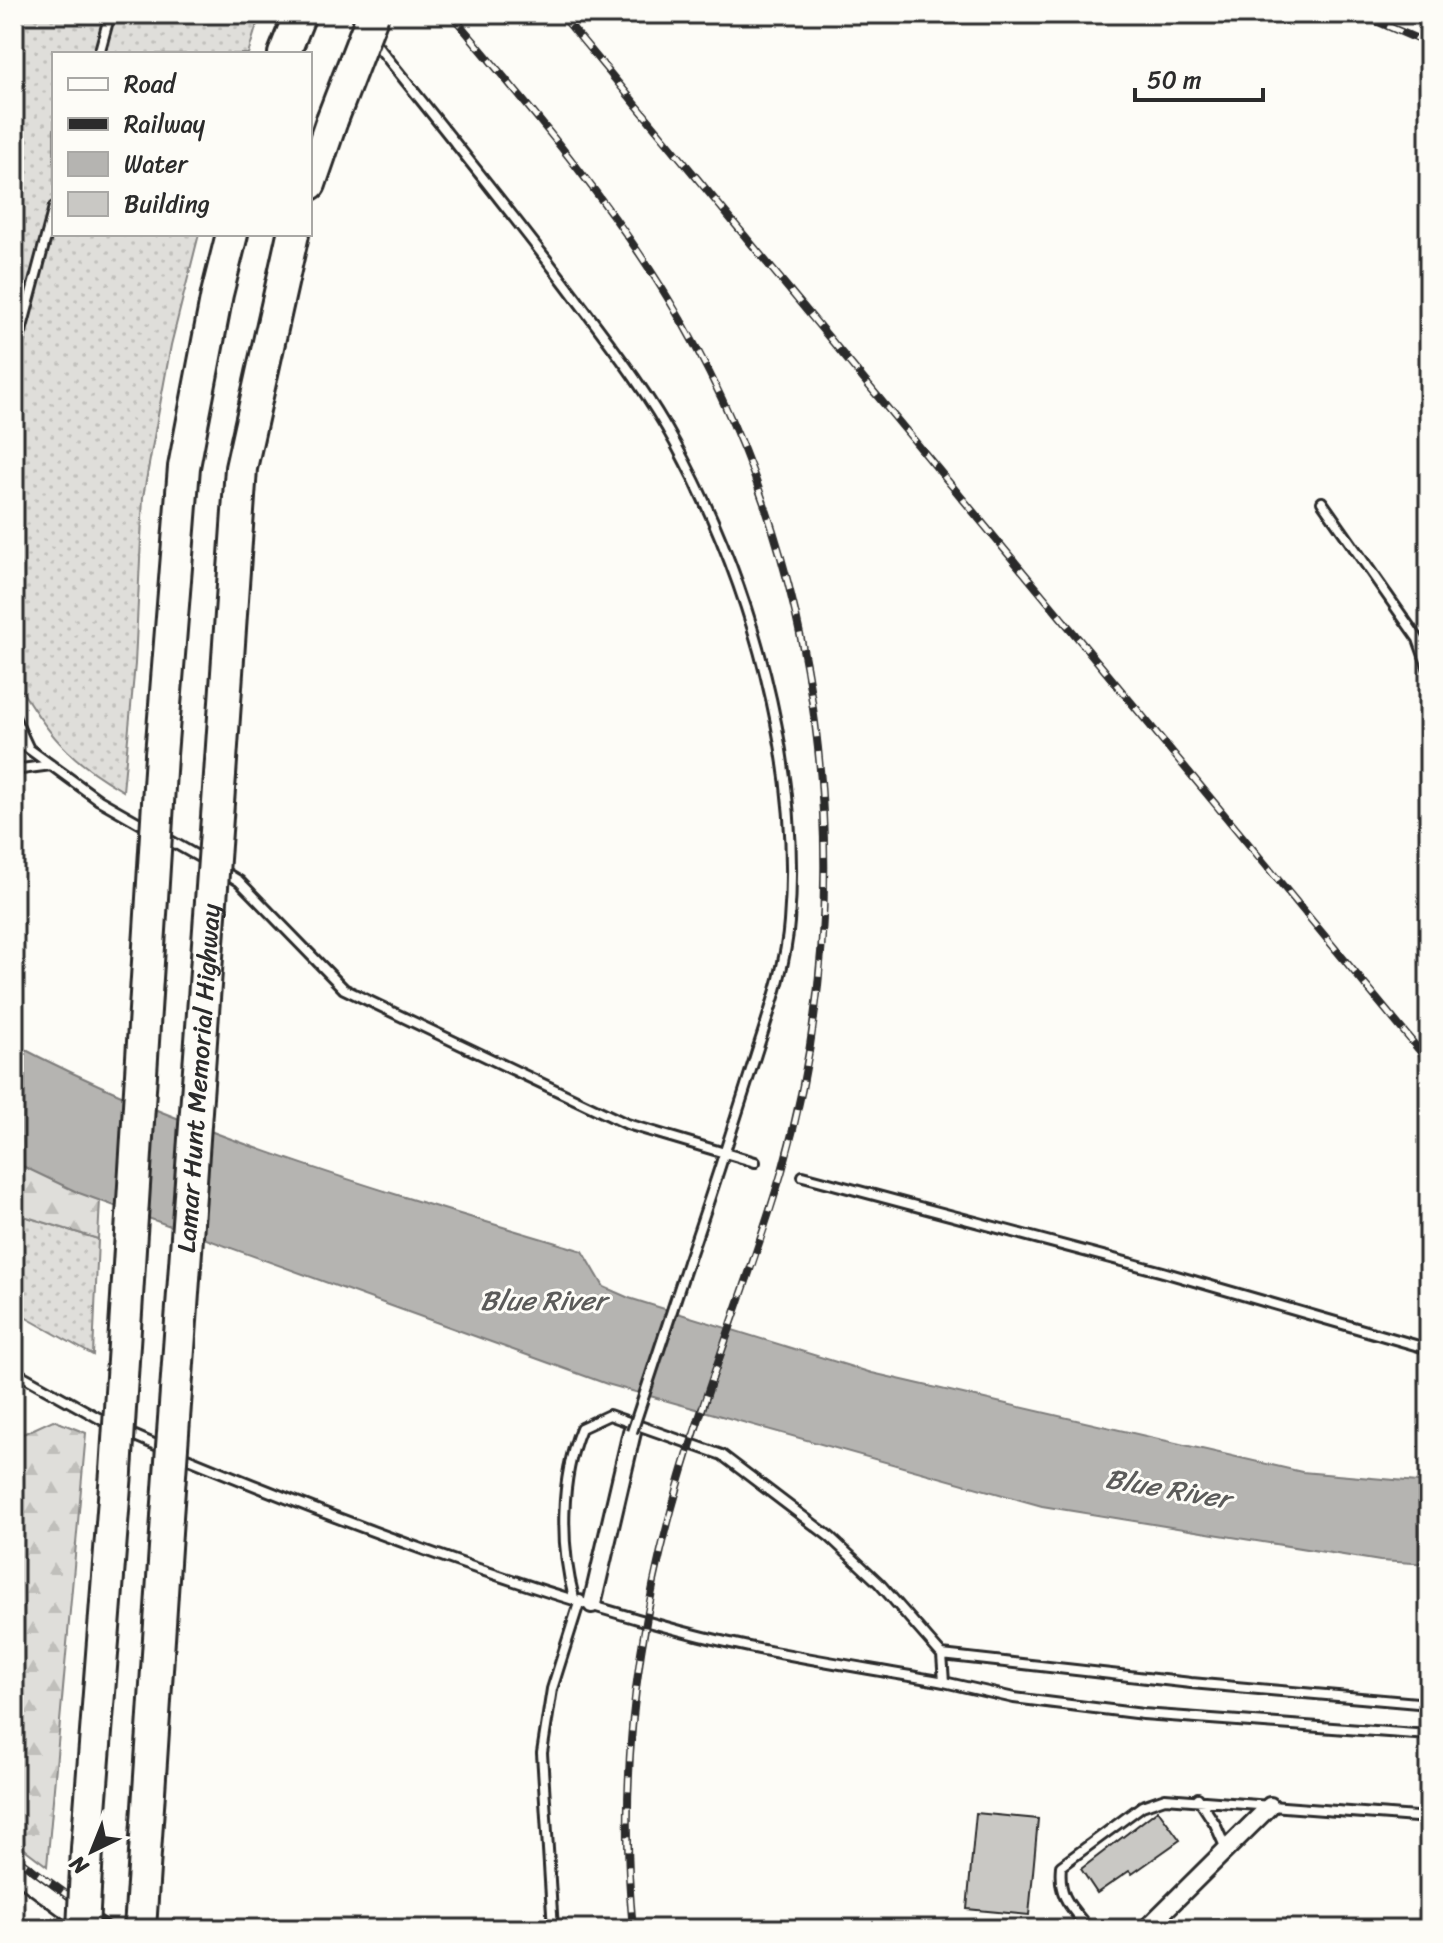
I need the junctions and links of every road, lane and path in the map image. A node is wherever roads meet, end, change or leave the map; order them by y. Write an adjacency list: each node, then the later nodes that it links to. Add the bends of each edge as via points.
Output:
1 (110, 14): 4 (lane)
2 (300, 14): 5 (highway)
3 (367, 20): 6 (highway, bridge); 18 (lane, via 630,371 675,443 727,554 759,650 790,839 789,924 771,1007)
4 (100, 52)
5 (285, 52)
6 (312, 178)
7 (52, 215): 10 (lane, via 18,343)
8 (232, 236): 34 (highway, bridge, via 184,467)
9 (293, 236): 36 (highway, Lamar Hunt Memorial Highway, bridge, via 241,468)
10 (14, 419)
11 (1322, 502): 12 (lane, via 1418,639)
12 (1429, 670)
13 (14, 717): 15 (lane)
14 (14, 738): 15 (lane)
15 (28, 748): 16 (lane)
16 (51, 765): 17 (lane); 18 (lane, via 99,800 239,881 344,989 627,1124)
17 (14, 770)
18 (725, 1154): 19 (lane); 23 (lane, bridge)
19 (755, 1162)
20 (803, 1176): 21 (lane)
21 (1429, 1349)
22 (14, 1371): 24 (lane, via 113,1426 263,1489 454,1561)
23 (632, 1432): 24 (street)
24 (582, 1601): 25 (lane, via 567,1573 570,1455 581,1428 609,1415 722,1455 830,1537); 26 (lane, via 683,1631); 37 (lane, via 552,1689 542,1753)
25 (942, 1655): 26 (lane); 27 (lane)
26 (944, 1682): 28 (lane, via 1001,1696 1143,1714)
27 (1429, 1704)
28 (1429, 1735)
29 (1198, 1798): 30 (lane); 32 (lane); 38 (lane, via 1165,1798 1142,1806 1061,1866 1059,1887)
30 (1270, 1806): 31 (lane); 32 (street)
31 (1429, 1818)
32 (1226, 1850): 39 (street)
33 (14, 1871): 35 (street)
34 (83, 1929)
35 (93, 1929)
36 (140, 1929)
37 (553, 1929)
38 (1089, 1929)
39 (1146, 1929)

